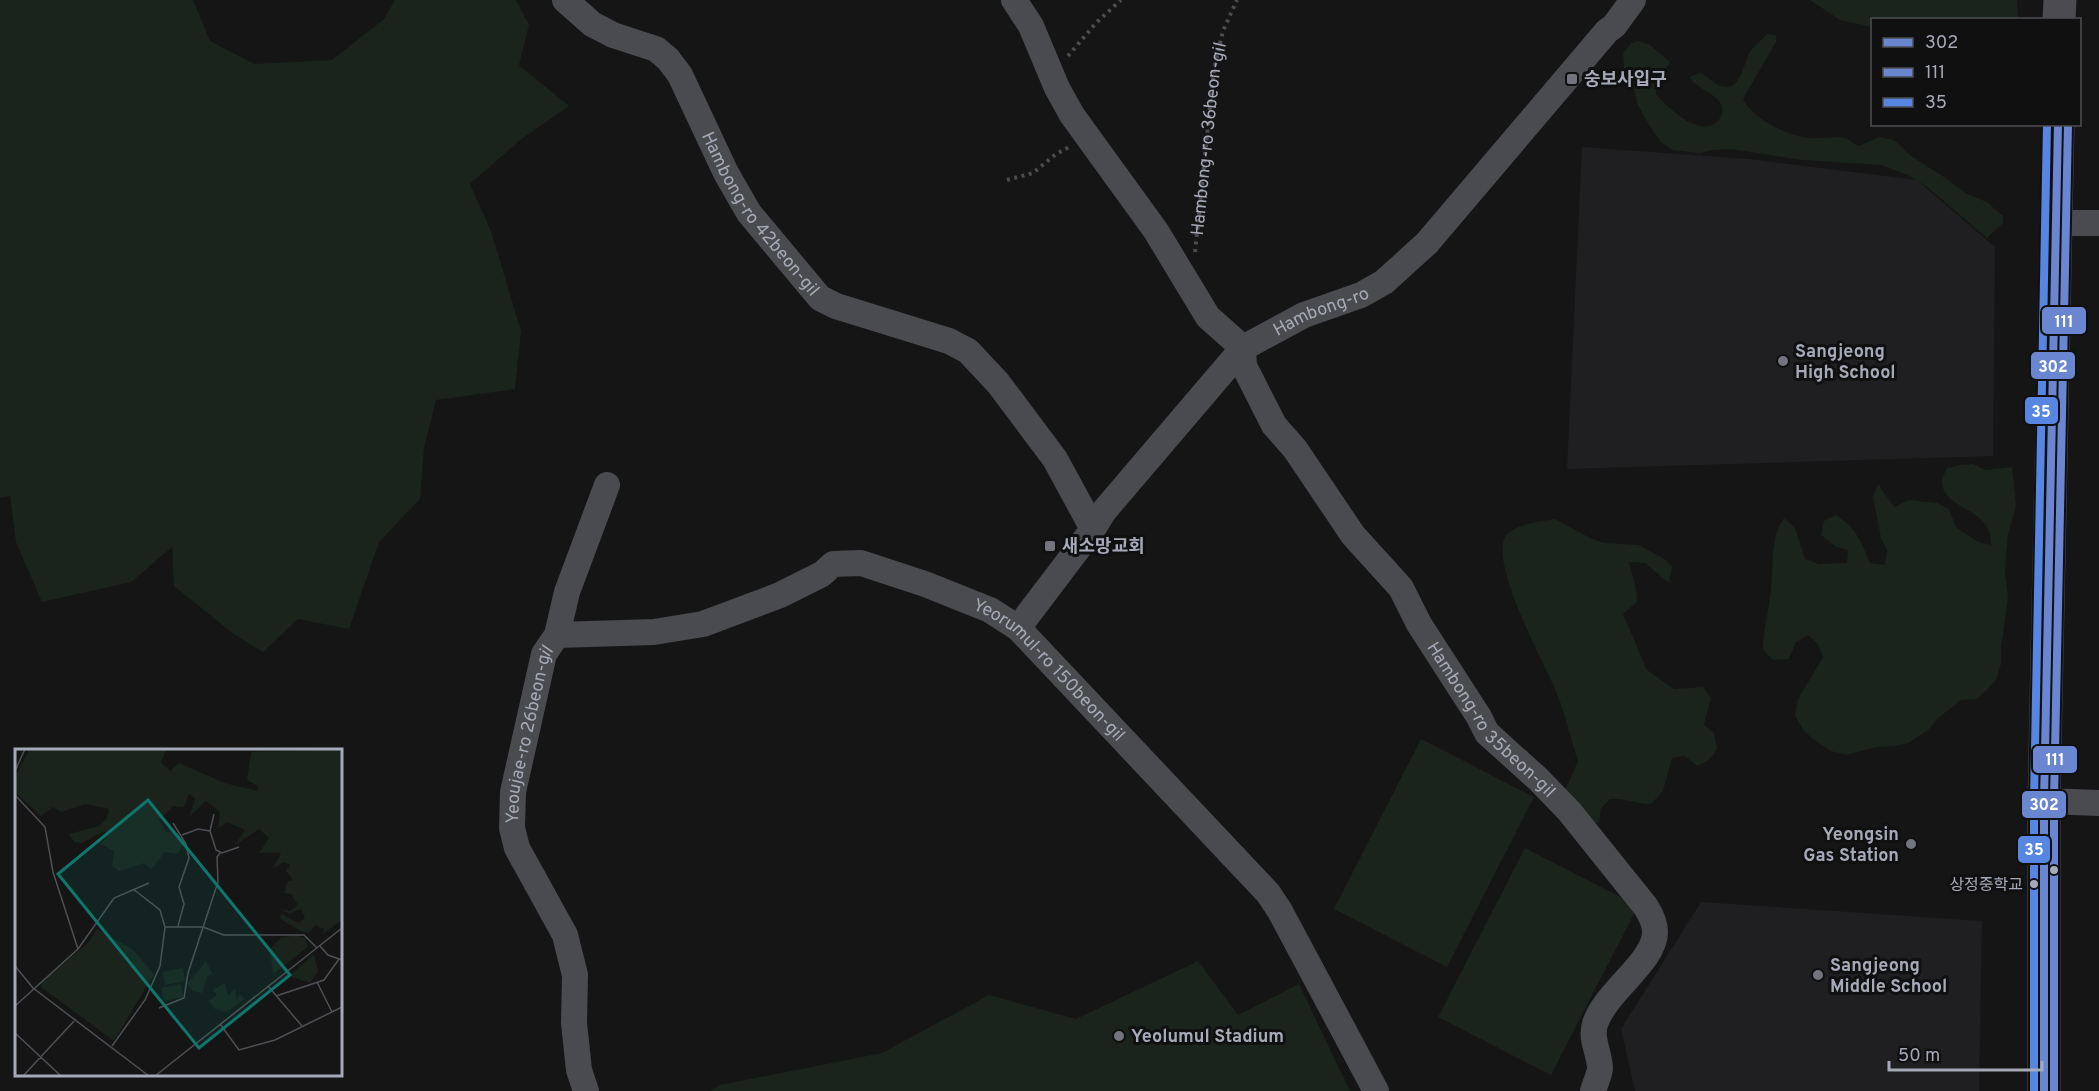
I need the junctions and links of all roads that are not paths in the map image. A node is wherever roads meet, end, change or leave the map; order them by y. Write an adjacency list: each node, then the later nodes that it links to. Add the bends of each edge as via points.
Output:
1 (565, 0): 11 (street, Hambong-ro 42beon-gil, via 592,24 669,59 749,213 820,298 949,341 968,351 998,383 1055,459)
2 (1014, 0): 9 (street, Hambong-ro 36beon-gil, via 1031,26 1072,115 1156,231 1208,317)
3 (1633, 0): 9 (street, Hambong-ro, via 1461,205 1384,282 1362,295 1304,315)
4 (2060, 0): 5 (main road)
5 (2059, 18)
6 (2058, 126): 7 (main road)
7 (2057, 223): 8 (street); 14 (main road)
8 (2099, 223)
9 (1243, 348): 11 (street, Hambong-ro, via 1104,511); 18 (street, Hambong-ro 35beon-gil, via 1244,366 1274,425 1295,449 1353,535 1401,588 1487,733 1569,811 1646,906 1653,920 1653,946 1603,1007 1595,1025 1594,1043 1600,1069)
10 (607, 485): 13 (street, Yeoujae-ro 26beon-gil, via 567,592)
11 (1093, 529): 12 (street, Hambong-ro)
12 (1018, 628): 13 (street, Yeorumul-ro 150beon-gil, via 990,610 861,563 833,564 780,595 703,624 654,632); 17 (street, Yeorumul-ro 150beon-gil, via 1268,893)
13 (557, 635): 16 (street, Yeoujae-ro 26beon-gil, via 544,654 529,717 513,792 512,828 517,848 565,935 575,975 574,1023 579,1070)
14 (2044, 801): 15 (street); 19 (main road)
15 (2099, 803)
16 (586, 1091)
17 (1376, 1091)
18 (1593, 1091)
19 (2043, 1091)

